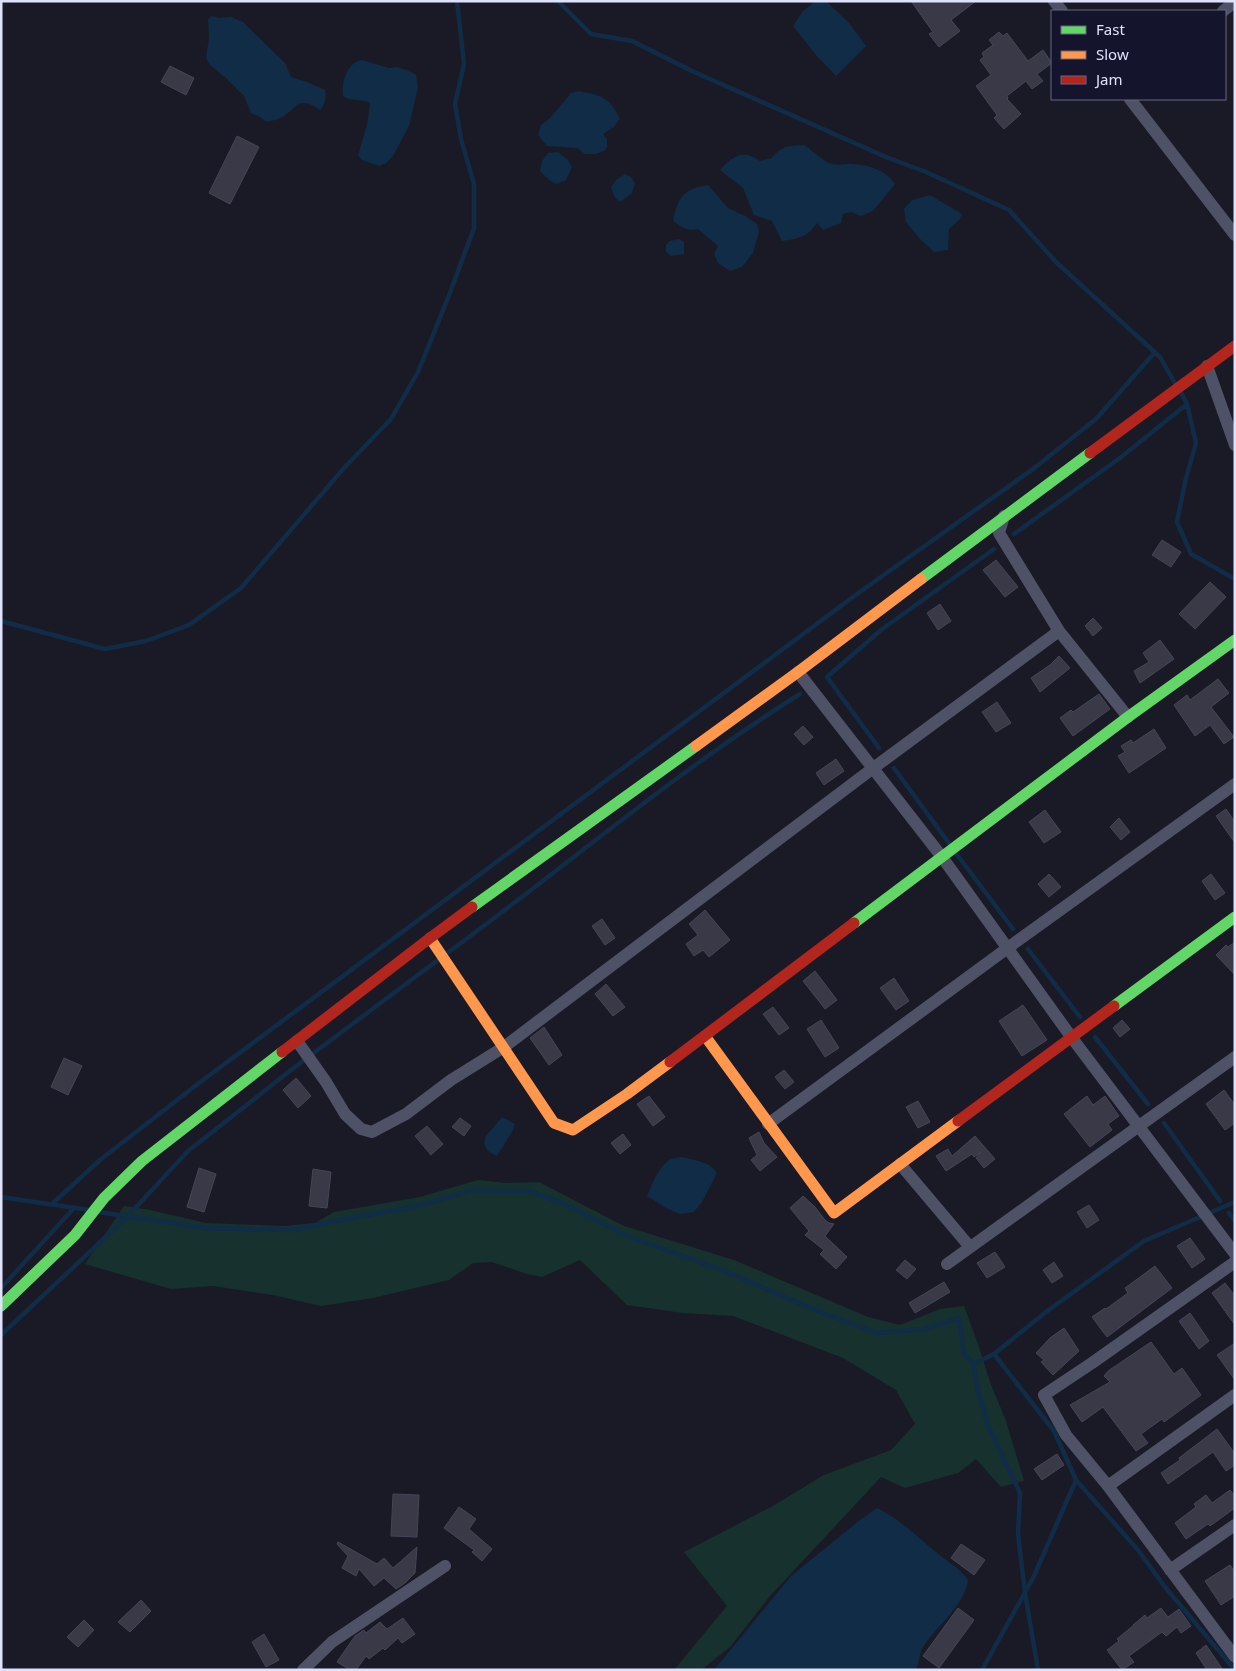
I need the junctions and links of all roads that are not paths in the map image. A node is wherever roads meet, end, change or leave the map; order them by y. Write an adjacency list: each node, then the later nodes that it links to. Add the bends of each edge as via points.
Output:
1 (1235, 2): 2 (street)
2 (1224, 10)
3 (1131, 100): 4 (street)
4 (1235, 235)
5 (1235, 346): 6 (street)
6 (1207, 366): 7 (street); 8 (street)
7 (1235, 445)
8 (1004, 516): 9 (street, via 999,532); 11 (street)
9 (1059, 631): 12 (street); 13 (street)
10 (1235, 640): 12 (street)
11 (798, 672): 13 (street); 17 (street)
12 (1128, 717): 15 (street)
13 (872, 769): 15 (street); 22 (street)
14 (1235, 784): 18 (street)
15 (942, 857): 18 (street); 19 (street)
16 (1235, 917): 20 (street)
17 (430, 938): 21 (street); 22 (street)
18 (1008, 947): 20 (street); 24 (street)
19 (704, 1036): 22 (street, via 573,1130 554,1123); 24 (street)
20 (1072, 1038): 25 (street); 26 (street)
21 (297, 1041): 22 (street, via 345,1114 361,1129 372,1132 406,1114 451,1080); 31 (street, via 142,1162 104,1198 75,1235)
22 (504, 1047)
23 (1235, 1057): 25 (street)
24 (768, 1124): 26 (street, via 834,1213)
25 (1139, 1126): 27 (street); 28 (street)
26 (900, 1164): 27 (street)
27 (970, 1247): 30 (street)
28 (1235, 1254)
29 (1235, 1262): 33 (street, via 1044,1396 1066,1435)
30 (947, 1264)
31 (1, 1306)
32 (1235, 1395): 33 (street)
33 (1108, 1486): 36 (street)
34 (1235, 1525): 36 (street)
35 (445, 1566): 38 (street, via 332,1642)
36 (1170, 1570): 37 (street)
37 (1235, 1656)
38 (303, 1670)

